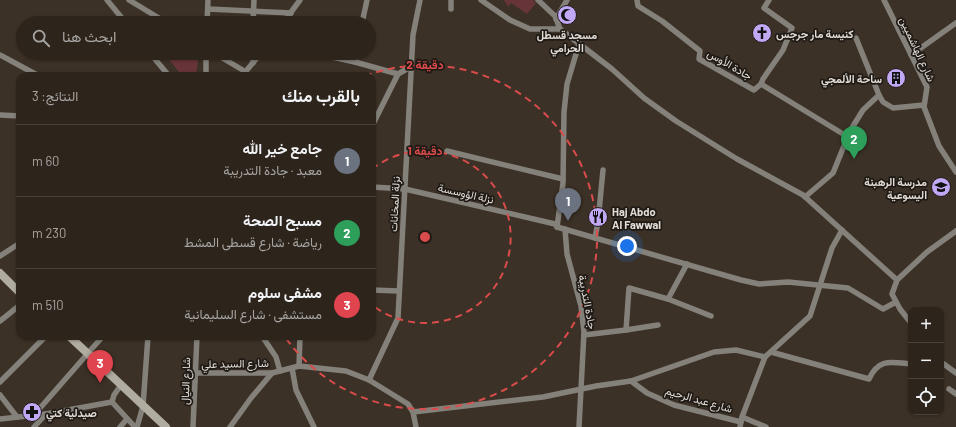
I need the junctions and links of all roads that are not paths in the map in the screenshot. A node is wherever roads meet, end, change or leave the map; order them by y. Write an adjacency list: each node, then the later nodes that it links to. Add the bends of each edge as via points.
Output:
1 (107, 0): 19 (street)
2 (129, 0): 20 (street)
3 (208, 0): 15 (street)
4 (254, 0): 17 (street)
5 (300, 0): 18 (street)
6 (367, 0): 24 (street)
7 (420, 0): 39 (street, نزلة المخانات)
8 (451, 0): 16 (street)
9 (481, 0): 27 (street, via 510,20 530,29)
10 (538, 0): 25 (street)
11 (567, 0): 25 (street)
12 (637, 0): 46 (street, جادة الأوس, via 638,6 662,20 700,51 699,59 754,90)
13 (769, 0): 46 (street, via 764,8 792,28 783,50)
14 (884, 0): 30 (street, شارع الهاشميين)
15 (208, 9): 17 (street); 21 (street)
16 (451, 9)
17 (254, 11): 18 (street); 22 (street)
18 (291, 13): 23 (street)
19 (120, 16)
20 (155, 16)
21 (208, 16)
22 (254, 16)
23 (289, 16)
24 (364, 16)
25 (556, 19): 27 (street)
26 (956, 23): 30 (street)
27 (560, 29): 29 (street)
28 (856, 38): 47 (street)
29 (579, 44): 56 (street, via 567,84); 59 (street, via 676,121)
30 (911, 54): 48 (street, شارع الهاشميين, via 927,87)
31 (0, 55): 40 (street)
32 (156, 60): 41 (street)
33 (206, 60): 42 (street)
34 (224, 60): 43 (street)
35 (255, 60): 38 (street)
36 (346, 60): 37 (street)
37 (355, 62): 45 (street)
38 (253, 63): 44 (street)
39 (412, 66): 45 (street); 58 (street, نزلة المخانات)
40 (32, 72)
41 (166, 72)
42 (206, 72)
43 (241, 72)
44 (246, 72)
45 (398, 74): 51 (street)
46 (761, 84): 52 (street, جادة الأوس)
47 (879, 95): 48 (street, via 883,102 893,108); 52 (street, via 863,110)
48 (924, 106): 55 (street, شارع الهاشميين, via 938,146)
49 (0, 115): 50 (street)
50 (16, 116)
51 (376, 118)
52 (848, 137): 59 (street, via 833,173)
53 (447, 151): 56 (street)
54 (603, 170): 64 (street)
55 (956, 172)
56 (563, 179): 60 (street)
57 (376, 187): 58 (street, نزلة الؤوسسة)
58 (405, 189): 60 (street, نزلة الؤوسسة); 73 (street, نزلة المخانات)
59 (805, 197): 62 (street)
60 (556, 225): 61 (street, نزلة الؤوسسة)
61 (565, 229): 64 (street, نزلة الؤوسسة); 82 (street, جادة التدريبة, via 567,254 581,306)
62 (842, 230): 69 (street); 70 (street, via 832,248)
63 (956, 231): 69 (street, via 927,252)
64 (595, 238): 67 (street, نزلة الؤوسسة)
65 (16, 246): 66 (street)
66 (0, 256)
67 (687, 264): 70 (street, نزلة الؤوسسة, via 759,284); 74 (street)
68 (0, 274): 71 (main road)
69 (897, 280): 75 (street, via 892,294)
70 (820, 284): 75 (street, نزلة الؤوسسة, via 848,288 883,309); 90 (street, via 810,316)
71 (16, 289)
72 (376, 290): 73 (street)
73 (399, 291): 101 (street, نزلة المخانات, via 398,318)
74 (668, 299): 77 (street); 81 (street, via 629,288)
75 (896, 302): 78 (street)
76 (16, 308): 79 (street)
77 (711, 316)
78 (908, 318)
79 (0, 321)
80 (658, 324): 81 (street)
81 (626, 330): 82 (street)
82 (584, 335): 105 (street, جادة التدريبة)
83 (42, 340): 103 (street)
84 (73, 340): 91 (main road)
85 (100, 340): 91 (street)
86 (148, 340): 110 (street)
87 (197, 340): 98 (street, شارع النيال)
88 (265, 340): 97 (street, via 276,356)
89 (300, 340): 95 (street)
90 (771, 352): 92 (street); 93 (street, via 869,379 873,370 887,361)
91 (88, 354): 104 (main road); 113 (street)
92 (765, 357): 102 (street, via 736,350 714,352); 117 (street)
93 (908, 364)
94 (944, 364): 100 (street)
95 (299, 366): 96 (street, شارع السيد علي); 101 (street, شارع السيد علي, via 346,370)
96 (292, 368): 97 (street, شارع السيد علي); 124 (street, via 296,390)
97 (280, 371): 99 (street, شارع السيد علي)
98 (195, 373): 99 (street, شارع السيد علي); 122 (street, شارع النيال)
99 (272, 373): 123 (street)
100 (956, 373)
101 (368, 380): 111 (street, شارع السيد علي, via 408,404)
102 (632, 381): 105 (street); 117 (street, شارع عبد الرحيم, via 647,393 674,405)
103 (0, 382)
104 (121, 385): 109 (street); 110 (main road)
105 (581, 389): 111 (street, via 543,397); 126 (street, جادة التدريبة)
106 (949, 389): 107 (street)
107 (956, 394)
108 (0, 395): 114 (street)
109 (112, 402): 112 (street); 116 (street)
110 (143, 406): 120 (street); 121 (main road)
111 (413, 412): 125 (street)
112 (46, 414): 113 (street); 118 (street)
113 (34, 415): 114 (street)
114 (17, 417): 115 (street)
115 (0, 419)
116 (127, 419): 119 (street); 120 (street)
117 (741, 422): 127 (street, شارع عبد الرحيم)
118 (34, 427)
119 (120, 427)
120 (136, 427)
121 (166, 427)
122 (193, 427)
123 (230, 427)
124 (314, 427)
125 (416, 427)
126 (579, 427)
127 (766, 427)

